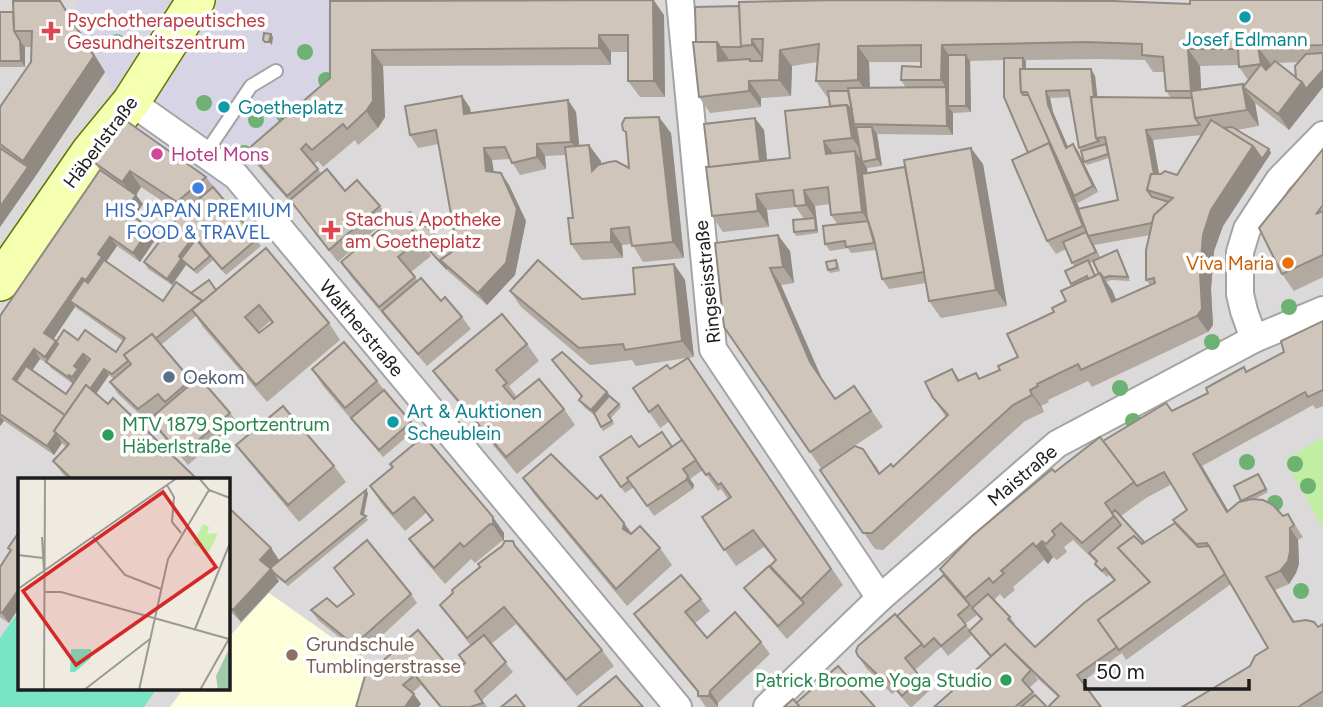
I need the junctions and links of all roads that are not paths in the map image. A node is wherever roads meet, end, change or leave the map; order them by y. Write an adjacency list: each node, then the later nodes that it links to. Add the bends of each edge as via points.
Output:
1 (197, 0): 4 (street, Häberlstraße)
2 (680, 0): 10 (street, Ringseisstraße, via 713,349)
3 (276, 71): 6 (lane, via 251,86)
4 (131, 102): 6 (street, Waltherstraße); 7 (street, Häberlstraße, via 90,152)
5 (1323, 135): 9 (street, via 1279,180 1247,229 1240,252 1240,294)
6 (205, 154): 11 (street, Waltherstraße, via 236,176)
7 (0, 282)
8 (1323, 310): 9 (street, Maistraße)
9 (1254, 339): 10 (street, Maistraße, via 1058,444)
10 (880, 598): 12 (street, Maistraße)
11 (678, 707)
12 (767, 707)

